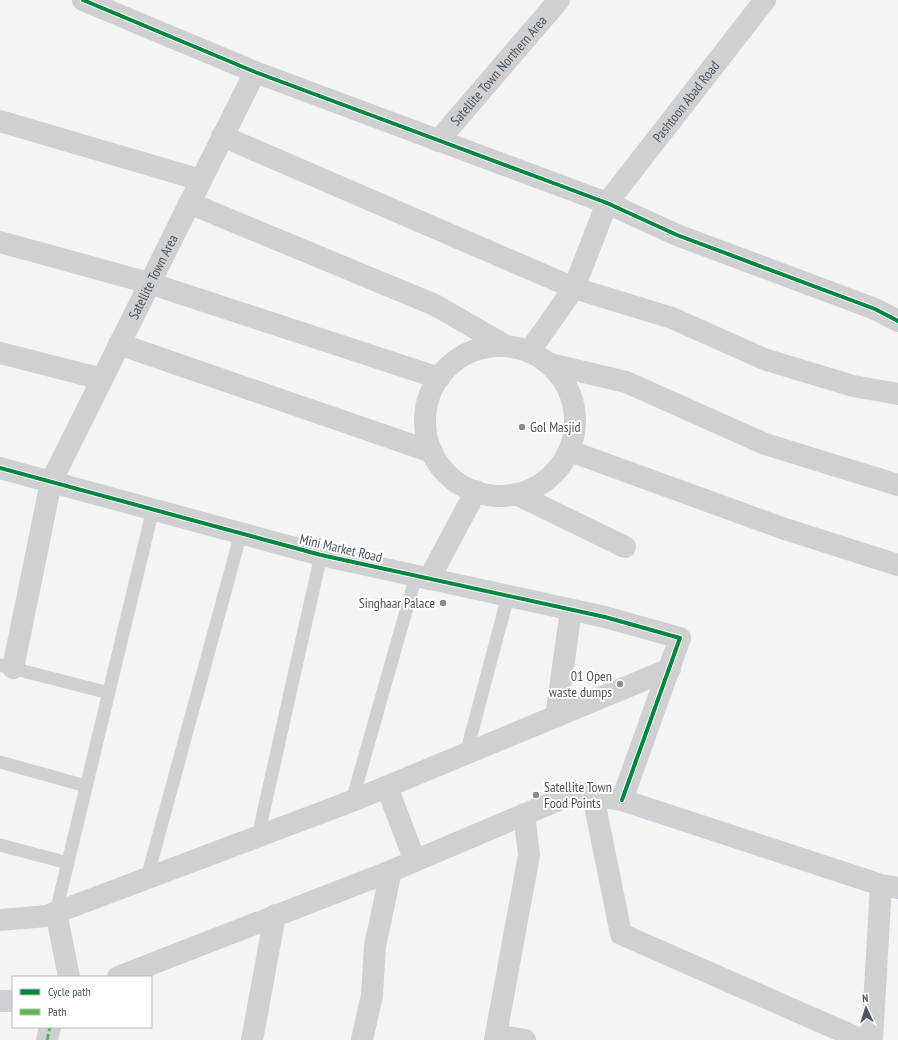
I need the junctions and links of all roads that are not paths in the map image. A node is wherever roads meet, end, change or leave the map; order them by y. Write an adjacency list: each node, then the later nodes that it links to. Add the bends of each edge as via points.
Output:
1 (83, 0): 4 (street)
2 (559, 0): 7 (street, Satellite Town Northern Area)
3 (764, 0): 10 (street, Pashtoon Abad Road)
4 (255, 72): 6 (street, Satellite Town Area); 7 (street)
5 (0, 121): 8 (street)
6 (222, 136): 8 (street, Satellite Town Area); 13 (street)
7 (438, 141): 10 (street)
8 (201, 180): 9 (street, Satellite Town Area)
9 (189, 203): 12 (street, Satellite Town Area); 16 (street, via 435,305)
10 (607, 203): 13 (street, Pashtoon Abad Road); 14 (street, via 677,235 876,309)
11 (0, 242): 12 (street)
12 (149, 283): 15 (street, Satellite Town Area); 20 (street)
13 (574, 288): 17 (street, Pashtoon Abad Road); 22 (street, via 672,318 764,359 853,386)
14 (898, 321)
15 (119, 344): 21 (street, Satellite Town Area); 24 (street)
16 (506, 346): 17 (street); 20 (street, via 480,348 457,360)
17 (529, 352): 19 (street)
18 (0, 353): 21 (street)
19 (550, 364): 23 (street, via 565,382 574,404 576,428); 27 (street, via 626,382 765,444)
20 (439, 378): 24 (street, via 428,401 425,427)
21 (102, 379): 26 (street, Satellite Town Area)
22 (898, 394)
23 (570, 451): 29 (street, via 556,471 538,486); 34 (street, via 782,528)
24 (432, 452): 28 (street, via 446,473 467,488)
25 (0, 468): 26 (street, Mini Market Road)
26 (51, 482): 30 (street, Mini Market Road); 38 (street, Satellite Town Area)
27 (898, 485)
28 (476, 491): 29 (street, via 492,495); 35 (street)
29 (516, 494): 32 (street)
30 (153, 509): 31 (street, Mini Market Road); 40 (lane)
31 (241, 533): 33 (street, Mini Market Road); 55 (lane)
32 (624, 547)
33 (321, 555): 35 (street, Mini Market Road); 50 (lane)
34 (898, 565)
35 (423, 577): 36 (street, Mini Market Road); 48 (lane)
36 (508, 596): 37 (street, Mini Market Road); 42 (lane)
37 (571, 610): 39 (street, Mini Market Road, via 680,638); 41 (street)
38 (6, 666): 40 (lane)
39 (670, 669): 41 (street); 47 (street)
40 (109, 693): 44 (lane)
41 (556, 717): 42 (street)
42 (466, 754): 45 (street)
43 (0, 762): 44 (lane)
44 (86, 786): 53 (lane)
45 (387, 787): 48 (street); 52 (street)
46 (593, 796): 47 (street); 49 (street, via 575,793); 70 (street, via 621,934 853,1036)
47 (622, 800): 56 (street)
48 (352, 801): 50 (street)
49 (524, 814): 52 (street); 65 (street, via 529,856)
50 (258, 836): 55 (street)
51 (0, 845): 53 (lane)
52 (415, 861): 54 (street)
53 (68, 863): 57 (lane)
54 (391, 871): 58 (street); 68 (street, via 375,946 372,995)
55 (147, 878): 57 (street)
56 (890, 887): 70 (street)
57 (56, 912): 59 (street, via 48,916); 60 (street)
58 (275, 915): 61 (street); 67 (street)
59 (0, 920)
60 (69, 976)
61 (121, 976)
62 (12, 1000): 63 (street)
63 (0, 1001)
64 (50, 1028): 66 (street)
65 (495, 1037): 69 (street)
66 (47, 1040)
67 (252, 1040)
68 (362, 1040)
69 (525, 1040)
70 (871, 1040)

